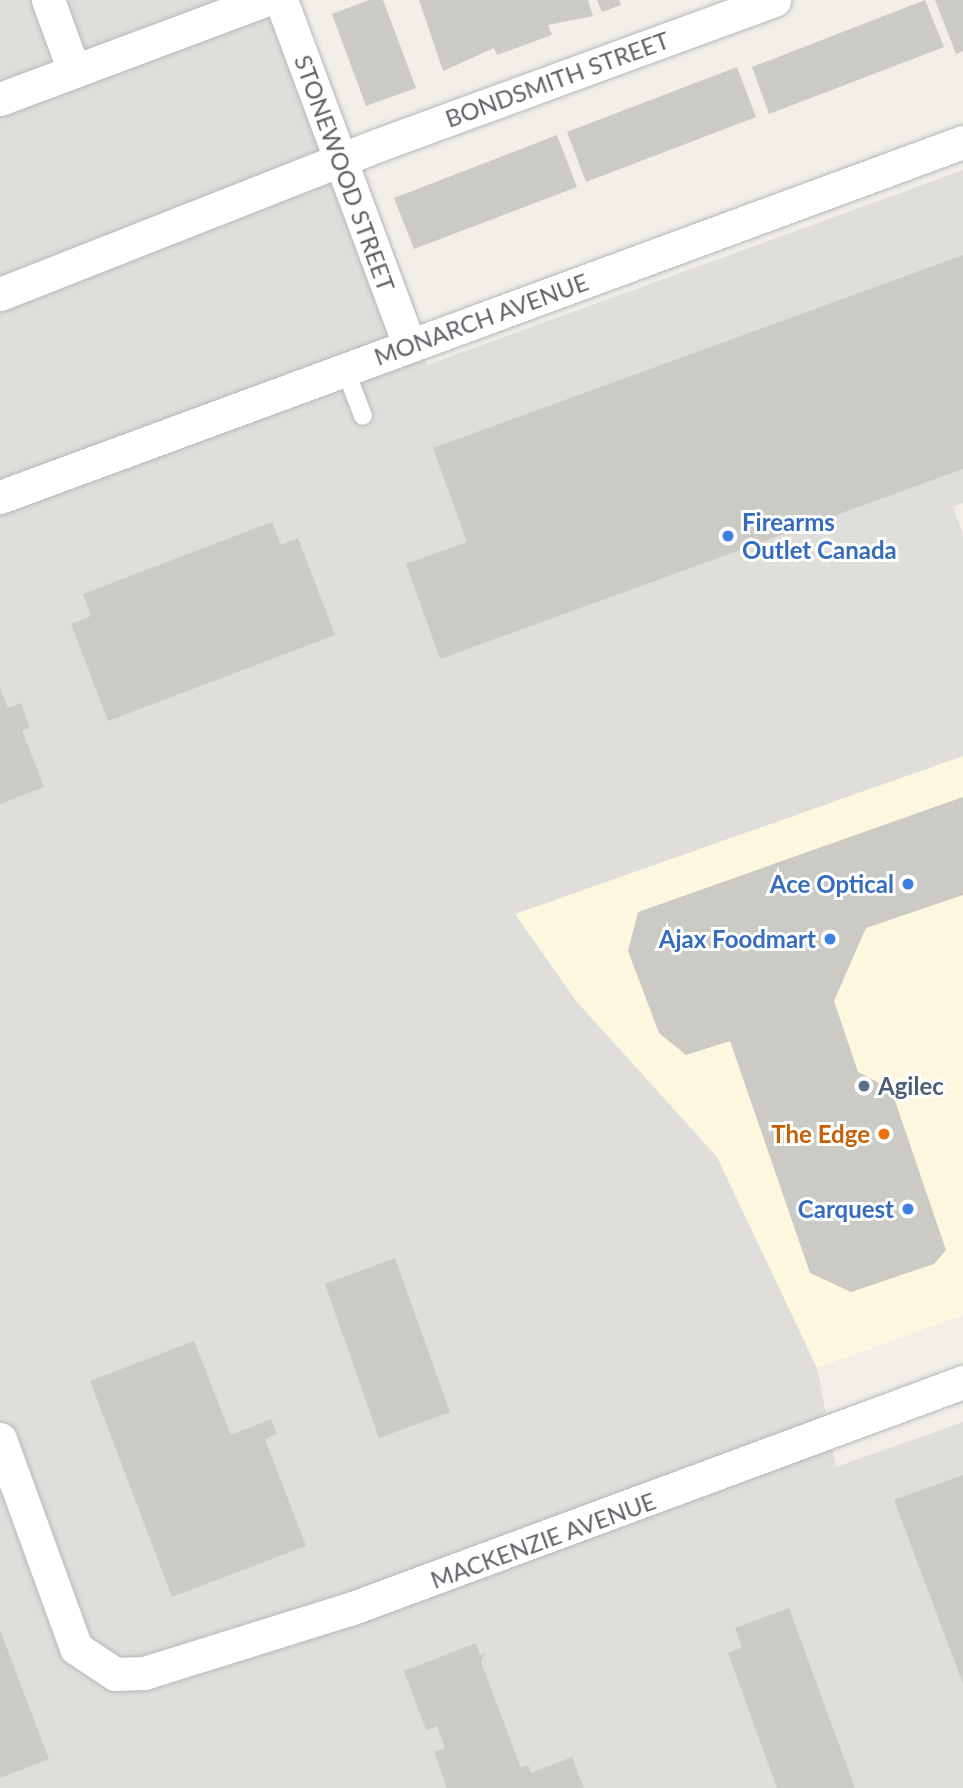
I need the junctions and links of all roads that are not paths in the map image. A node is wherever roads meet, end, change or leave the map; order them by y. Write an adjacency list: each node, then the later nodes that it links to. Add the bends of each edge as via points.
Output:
1 (48, 0): 5 (street)
2 (265, 0): 5 (street)
3 (281, 0): 8 (street, STONEWOOD STREET)
4 (774, 0): 8 (street, BONDSMITH STREET)
5 (74, 71): 6 (street)
6 (0, 99)
7 (963, 142): 10 (street, MONARCH AVENUE)
8 (340, 159): 9 (street, BONDSMITH STREET); 10 (street, STONEWOOD STREET)
9 (0, 294)
10 (409, 345): 11 (street, MONARCH AVENUE)
11 (345, 369): 12 (lane); 13 (street, MONARCH AVENUE)
12 (363, 416)
13 (0, 497)
14 (963, 1382): 15 (street, MACKENZIE AVENUE, via 313,1622 145,1673 116,1674 76,1648)
15 (0, 1439)

